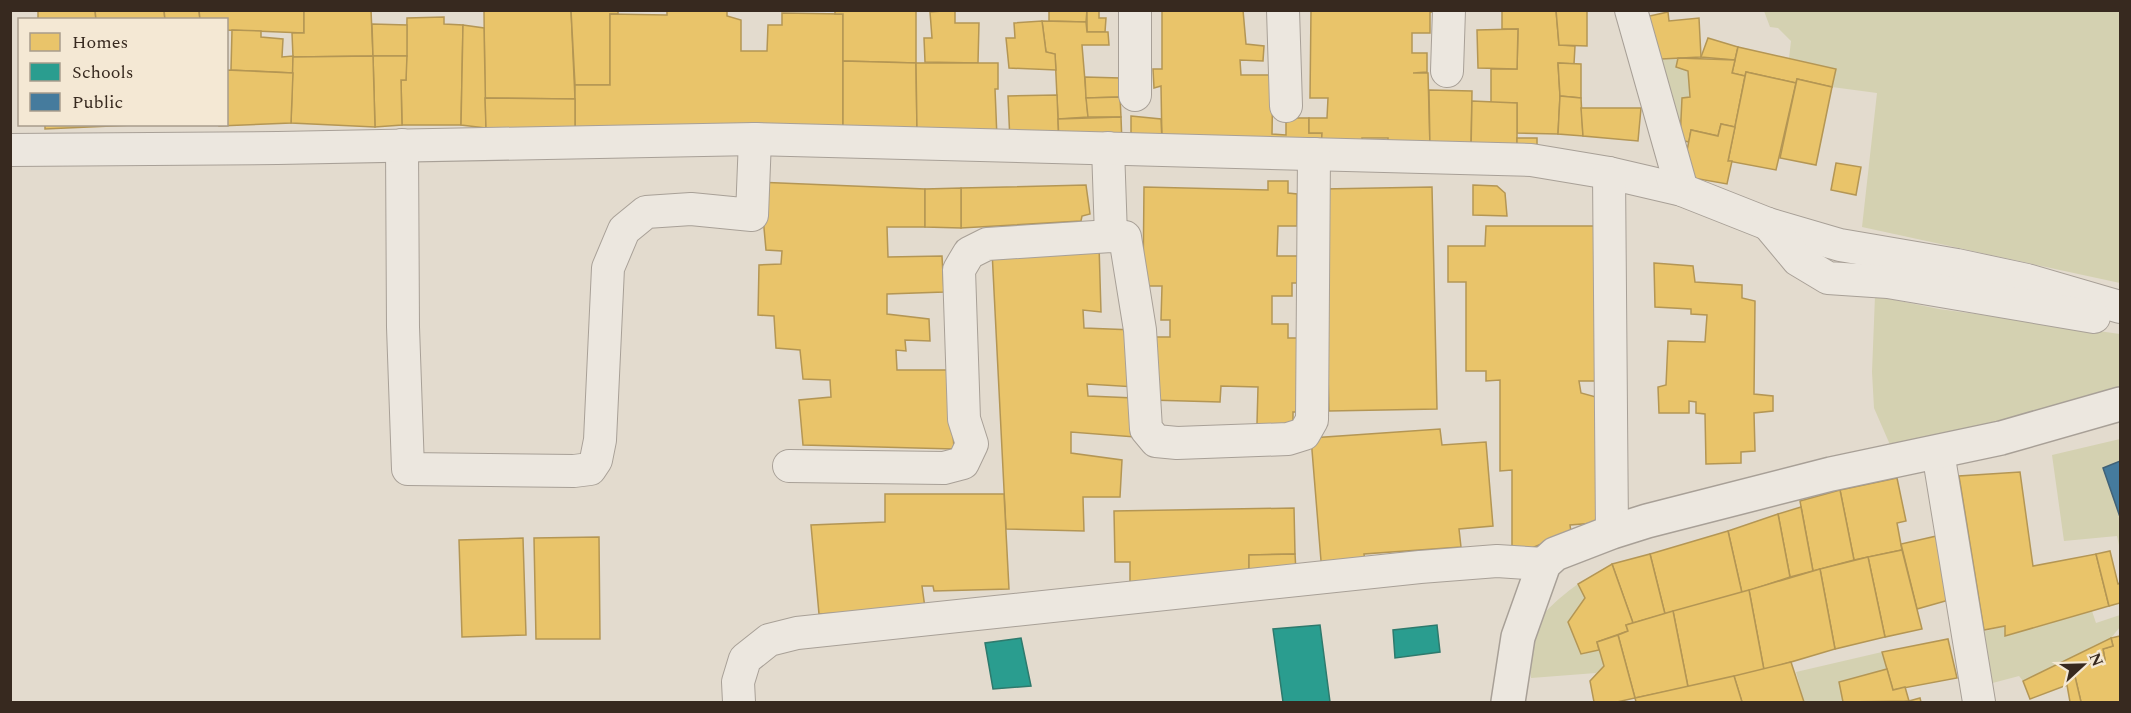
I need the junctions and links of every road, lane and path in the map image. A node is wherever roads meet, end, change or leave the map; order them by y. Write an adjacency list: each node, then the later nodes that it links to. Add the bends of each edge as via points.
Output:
1 (1135, 10): 6 (street)
2 (1283, 10): 7 (street)
3 (1449, 10): 5 (street)
4 (1631, 10): 14 (street)
5 (1447, 71)
6 (1135, 95)
7 (1286, 106)
8 (755, 139): 9 (street); 9 (street, via 752,215 691,209 646,212 624,230 608,268 596,460 590,469 574,471 408,469); 10 (street)
9 (402, 145): 11 (street)
10 (1108, 148): 12 (street); 16 (street)
11 (10, 150)
12 (1314, 153): 13 (street, via 1531,160); 16 (street, via 1312,420 1304,434 1288,439 1177,444 1156,441 1146,429 1140,330 1125,237)
13 (1609, 173): 14 (street); 22 (street)
14 (1682, 190): 15 (street)
15 (1768, 225): 17 (street, via 1840,244 2027,280); 18 (street, via 1798,260 1828,278 1888,282)
16 (1111, 236): 21 (street, via 987,244 969,253 959,270 964,419 972,444 963,463 944,468)
17 (2121, 307)
18 (2121, 322)
19 (2121, 404): 20 (street)
20 (1938, 452): 22 (street, via 1831,474); 26 (street)
21 (789, 466)
22 (1612, 532): 23 (street, via 1555,554)
23 (1544, 564): 24 (street, via 1497,561 1420,567 797,633 769,640 745,659 738,682); 25 (street, via 1518,637)
24 (739, 702)
25 (1508, 702)
26 (1979, 702)

